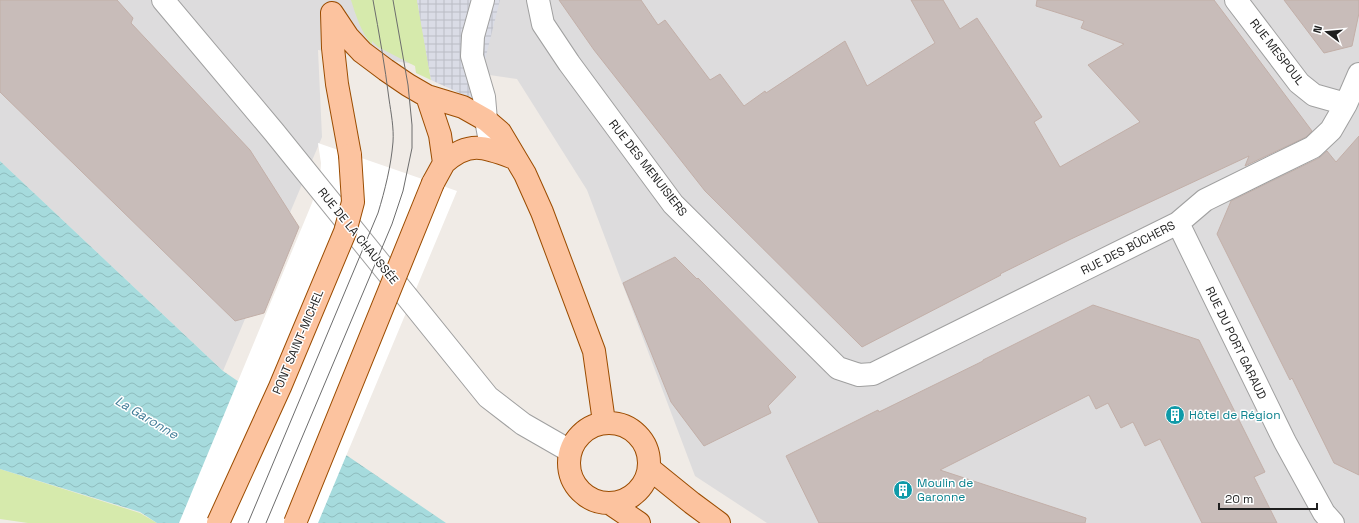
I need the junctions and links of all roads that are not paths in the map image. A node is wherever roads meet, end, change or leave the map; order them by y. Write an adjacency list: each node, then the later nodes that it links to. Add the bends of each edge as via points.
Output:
1 (163, 0): 15 (street, RUE DE LA CHAUSSÉE, via 274,132 488,396 523,424)
2 (483, 0): 9 (street, via 473,36 472,56 484,97)
3 (538, 0): 13 (street, RUE DES MENUISIERS, via 543,24 564,57 673,204 838,368)
4 (1236, 0): 8 (street, RUE MESPOUL, via 1299,83 1314,95)
5 (330, 7): 7 (main road, via 348,37 362,52); 18 (main road, PONT SAINT-MICHEL, bridge, via 336,84 350,155 353,202 345,232 280,387)
6 (1359, 74): 8 (street, RUE DES BÛCHERS)
7 (427, 96): 9 (main road, via 463,107); 11 (main road, via 440,135)
8 (1346, 104): 12 (street, RUE DES BÛCHERS, via 1331,130 1312,147 1205,200)
9 (486, 120): 10 (main road, via 500,132)
10 (504, 154): 11 (main road, via 483,148 465,148); 14 (main road, via 525,174 542,212 594,351)
11 (444, 163): 19 (main road, bridge, via 433,183)
12 (1178, 223): 13 (street, RUE DES BÛCHERS, via 873,374); 22 (street, RUE DU PORT GARAUD, via 1285,442 1324,513)
13 (859, 376)
14 (604, 422): 15 (main road, via 591,426 582,433 574,441); 16 (main road, via 628,427 638,435 646,446)
15 (570, 451): 17 (main road, via 568,464 577,488 587,497)
16 (650, 469): 17 (main road, via 635,494 626,501); 21 (main road)
17 (612, 504): 20 (main road)
18 (218, 523)
19 (295, 523)
20 (639, 523)
21 (719, 523)
22 (1333, 523)

